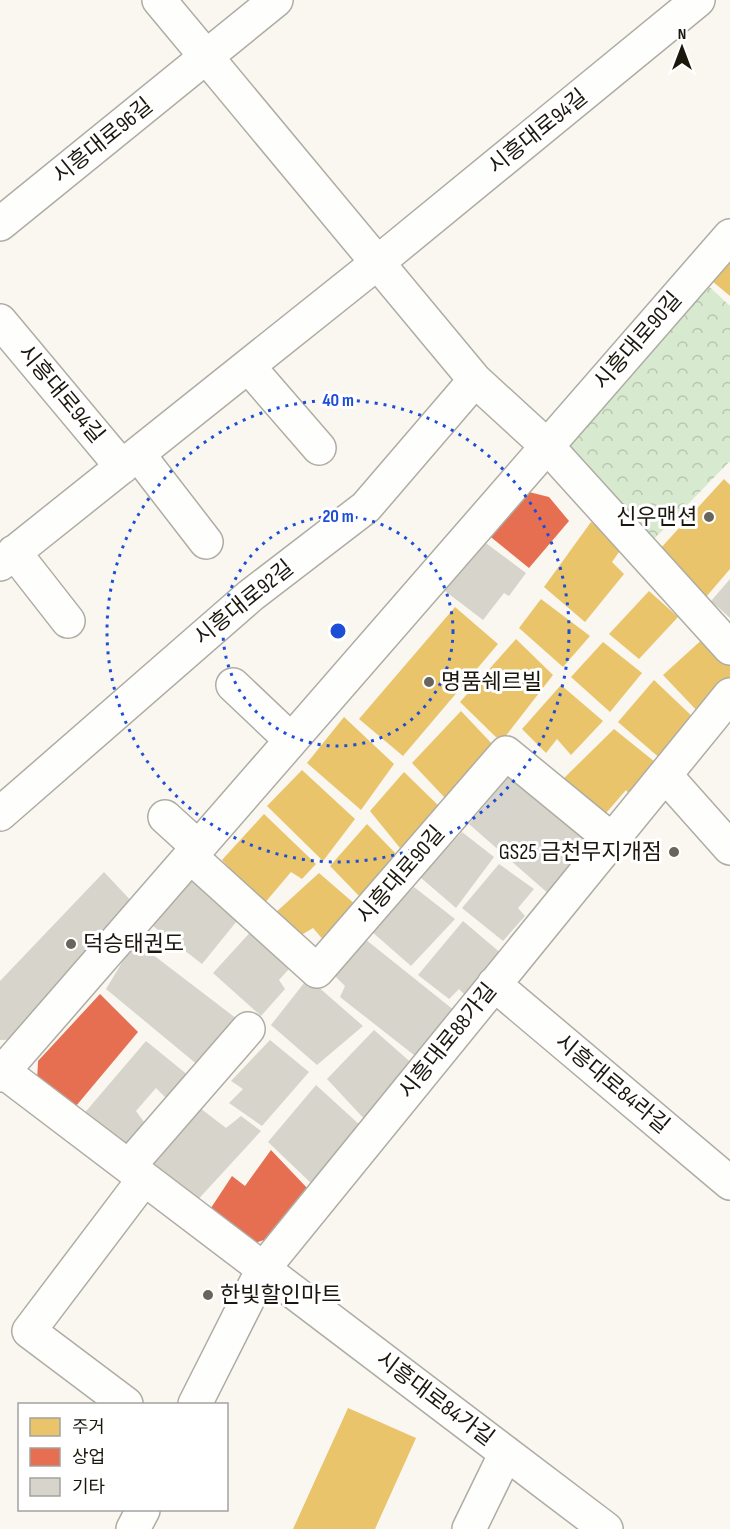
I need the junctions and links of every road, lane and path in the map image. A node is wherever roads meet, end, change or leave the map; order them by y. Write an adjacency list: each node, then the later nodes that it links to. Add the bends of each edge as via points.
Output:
1 (159, 0): 4 (street)
2 (276, 0): 4 (street, 시흥대로96길)
3 (698, 0): 7 (street, 시흥대로94길)
4 (206, 57): 5 (street, 시흥대로96길); 7 (street)
5 (0, 224)
6 (730, 236): 11 (street, 시흥대로90길)
7 (377, 263): 9 (street, 시흥대로94길); 10 (street)
8 (0, 321): 13 (street, 시흥대로94길)
9 (248, 366): 12 (street); 13 (street, 시흥대로94길)
10 (476, 380): 11 (street); 22 (street, 시흥대로92길, via 366,507 250,596)
11 (547, 446): 17 (street); 20 (street, 시흥대로90길)
12 (320, 448)
13 (130, 460): 14 (street, 시흥대로94길); 15 (street, 시흥대로94길)
14 (206, 542)
15 (7, 558): 16 (street, 시흥대로94길)
16 (68, 621)
17 (730, 648)
18 (233, 685): 20 (street)
19 (730, 695): 21 (street, 시흥대로88가길)
20 (291, 740): 26 (street, 시흥대로90길)
21 (665, 775): 24 (street, 시흥대로88가길); 25 (street)
22 (0, 814)
23 (165, 817): 26 (street, 시흥대로90길)
24 (612, 840): 26 (street, 시흥대로90길, via 506,753 317,971); 27 (street, 시흥대로88가길)
25 (730, 848)
26 (194, 852): 29 (street, 시흥대로90길)
27 (494, 984): 31 (street, 시흥대로84라길); 32 (street, 시흥대로88가길)
28 (248, 1029): 30 (street)
29 (1, 1072): 30 (street, 시흥대로90길)
30 (136, 1172): 32 (street, 시흥대로90길); 33 (street, via 29,1331)
31 (730, 1183)
32 (263, 1269): 34 (street, 시흥대로88가길); 35 (street, 시흥대로84가길)
33 (125, 1403)
34 (196, 1403)
35 (506, 1453): 38 (street); 39 (street, 시흥대로84가길)
36 (142, 1511): 37 (street)
37 (133, 1529)
38 (469, 1529)
39 (606, 1529)

